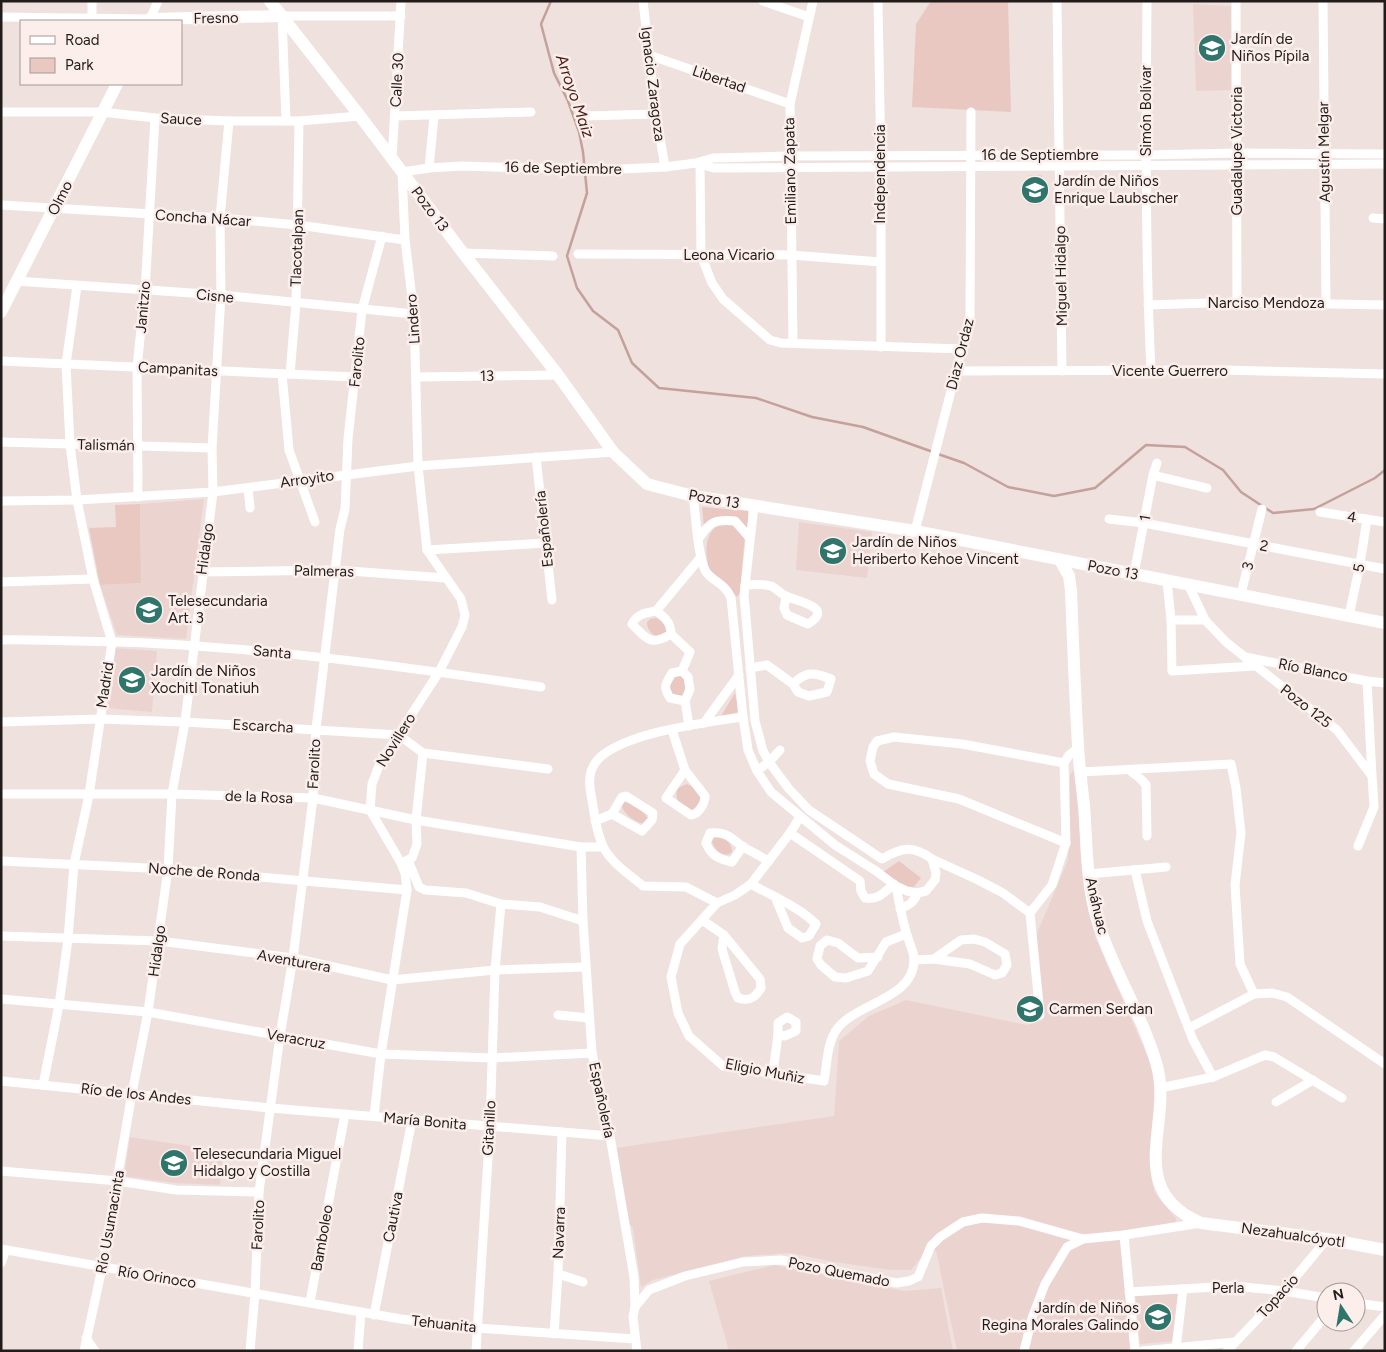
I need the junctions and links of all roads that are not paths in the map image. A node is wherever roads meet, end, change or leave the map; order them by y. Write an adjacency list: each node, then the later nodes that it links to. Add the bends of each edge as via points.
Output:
1 (92, 1): 17 (street)
2 (158, 1): 18 (street)
3 (270, 1): 13 (main road, Pozo 13)
4 (401, 1): 14 (street, Calle 30)
5 (643, 1): 19 (street, Ignacio Zaragoza)
6 (764, 1): 16 (street)
7 (813, 1): 16 (street, Emiliano Zapata)
8 (878, 1): 38 (street, Independencia)
9 (1057, 1): 42 (street, Miguel Hidalgo)
10 (1146, 1): 40 (street, Simón Bolívar)
11 (1236, 1): 35 (street, Guadalupe Victoria)
12 (1323, 1): 36 (street, Agustín Melgar)
13 (282, 16): 14 (street, Fresno); 18 (main road, Fresno); 27 (main road, Pozo 13); 33 (street)
14 (401, 16): 28 (street, Calle 30)
15 (1, 17): 17 (street, Fresno)
16 (809, 17): 21 (street, Emiliano Zapata)
17 (92, 18): 18 (street, Fresno)
18 (149, 20)
19 (649, 55): 21 (street, Libertad); 26 (street, Ignacio Zaragoza)
20 (116, 85): 23 (main road, Olmo)
21 (790, 104): 41 (street, Emiliano Zapata)
22 (1, 112): 23 (street, Sauce)
23 (102, 112): 31 (street, Sauce); 57 (main road, Olmo)
24 (531, 112): 29 (street)
25 (971, 112): 39 (street, Diaz Ordaz)
26 (656, 114): 30 (street); 51 (street, Ignacio Zaragoza)
27 (360, 116): 34 (street, Sauce); 43 (main road, Pozo 13)
28 (395, 116): 29 (street); 43 (street, Calle 30)
29 (434, 116): 54 (street)
30 (585, 116)
31 (154, 118): 32 (street, Sauce); 58 (street, Janitzio)
32 (228, 121): 33 (street, Sauce); 59 (street, Hidalgo)
33 (286, 121): 34 (street, Sauce)
34 (299, 121): 62 (street, Tlacotalpan)
35 (1236, 153): 36 (street, 16 de Septiembre); 40 (street, 16 de Septiembre); 45 (street, Guadalupe Victoria)
36 (1324, 153): 37 (street, 16 de Septiembre); 47 (street, Agustín Melgar)
37 (1385, 154)
38 (880, 155): 39 (street, 16 de Septiembre); 41 (street, 16 de Septiembre); 48 (street, Independencia)
39 (971, 155): 42 (street, 16 de Septiembre); 49 (street, Diaz Ordaz)
40 (1146, 155): 42 (street, 16 de Septiembre); 50 (street, Simón Bolívar)
41 (790, 156): 44 (street, 16 de Septiembre, via 713,158); 52 (street, Emiliano Zapata)
42 (1059, 156): 53 (street, Miguel Hidalgo)
43 (392, 159): 55 (main road, Pozo 13)
44 (698, 163): 51 (street, 16 de Septiembre); 52 (street, 16 de Septiembre, via 714,168); 67 (street)
45 (1237, 164): 47 (street, 16 de Septiembre); 50 (street, 16 de Septiembre); 75 (street, Guadalupe Victoria)
46 (1385, 164): 47 (street, 16 de Septiembre)
47 (1324, 165): 77 (street, Agustín Melgar)
48 (881, 166): 49 (street, 16 de Septiembre); 52 (street, 16 de Septiembre); 70 (street, Independencia)
49 (970, 166): 53 (street, 16 de Septiembre); 85 (street, Diaz Ordaz, via 970,317)
50 (1146, 166): 53 (street, 16 de Septiembre); 78 (street, Simón Bolívar)
51 (665, 167): 54 (street, 16 de Septiembre, via 600,170)
52 (790, 167): 68 (street, Emiliano Zapata)
53 (1058, 167): 91 (street, Miguel Hidalgo)
54 (430, 168): 55 (street, 16 de Septiembre)
55 (402, 172): 64 (street, Lindero); 65 (main road, Pozo 13)
56 (1, 205): 57 (street, Concha Nácar)
57 (55, 208): 58 (street, Concha Nácar); 71 (main road, Olmo)
58 (148, 214): 59 (street, Concha Nácar); 73 (street, Janitzio)
59 (220, 218): 62 (street, Concha Nácar); 74 (street, Hidalgo)
60 (1373, 218): 61 (street)
61 (1385, 219)
62 (298, 225): 63 (street, Concha Nácar); 76 (street, Tlacotalpan)
63 (382, 236): 64 (street, Concha Nácar); 80 (street, Farolito)
64 (405, 240): 82 (street, Lindero)
65 (463, 253): 69 (street); 95 (main road, Pozo 13)
66 (578, 254): 67 (street, Leona Vicario)
67 (701, 255): 68 (street, Leona Vicario); 83 (street, via 712,283 723,299 770,340)
68 (791, 255): 70 (street, Leona Vicario); 83 (street, Emiliano Zapata)
69 (553, 256)
70 (881, 262): 84 (street, Independencia)
71 (16, 281): 72 (street, Cisne); 81 (main road, Olmo)
72 (77, 286): 73 (street, Cisne); 87 (street, Madrid)
73 (145, 291): 74 (street, Cisne); 88 (street, Janitzio)
74 (221, 295): 76 (street, Cisne); 89 (street, Hidalgo)
75 (1237, 302): 77 (street, Narciso Mendoza); 78 (street, Narciso Mendoza)
76 (296, 303): 80 (street, Cisne); 93 (street, Tlacotalpan)
77 (1326, 303): 79 (street, Narciso Mendoza)
78 (1148, 305): 92 (street, Simón Bolívar)
79 (1385, 305)
80 (362, 310): 82 (street, Cisne); 96 (street, Farolito)
81 (1, 312)
82 (414, 314): 97 (street, Lindero)
83 (793, 343): 84 (street)
84 (881, 347): 85 (street)
85 (962, 349): 90 (street, Diaz Ordaz)
86 (1, 361): 87 (street, Campanitas)
87 (66, 364): 88 (street, Campanitas); 99 (street, Madrid)
88 (137, 368): 89 (street, Campanitas); 100 (street, Janitzio)
89 (216, 371): 93 (street, Campanitas); 101 (street, Hidalgo)
90 (956, 371): 91 (street, Vicente Guerrero); 125 (street, Diaz Ordaz)
91 (1062, 371): 92 (street, Vicente Guerrero)
92 (1151, 371): 94 (street, Vicente Guerrero)
93 (286, 374): 96 (street, Campanitas); 108 (street, Tlacotalpan, via 289,450)
94 (1385, 374)
95 (558, 375): 97 (street, 13); 102 (main road, Pozo 13)
96 (355, 377): 106 (street, Farolito)
97 (417, 377): 105 (street, Lindero)
98 (1, 442): 99 (street, Talismán)
99 (70, 444): 100 (street, Talismán); 114 (street, Madrid)
100 (138, 446): 101 (street, Talismán); 113 (street, Janitzio)
101 (212, 448): 111 (street, Hidalgo)
102 (614, 452): 103 (street, Arroyito); 112 (main road, Pozo 13, via 647,484)
103 (536, 457): 105 (street, Arroyito); 128 (street, Españolería)
104 (1157, 462): 107 (street, 1)
105 (418, 466): 106 (street, Arroyito); 130 (street)
106 (346, 474): 108 (street, Arroyito); 135 (street, Farolito, via 345,510)
107 (1153, 475): 110 (street); 124 (street, 1)
108 (299, 481): 109 (street, Arroyito); 122 (street, Tlacotalpan)
109 (248, 488): 111 (street, Arroyito); 117 (street)
110 (1208, 488)
111 (213, 492): 113 (street, Arroyito); 136 (street, Hidalgo)
112 (693, 496): 116 (main road, Pozo 13); 127 (street)
113 (138, 497): 114 (street, Arroyito)
114 (77, 500): 115 (street, Arroyito); 139 (street, Madrid)
115 (1, 501)
116 (754, 506): 125 (main road, Pozo 13); 126 (street)
117 (250, 508)
118 (1262, 508): 129 (street, 3)
119 (1320, 512): 121 (street, 4)
120 (1109, 519): 124 (street, 2)
121 (1367, 520): 123 (street, 4); 133 (street, 5)
122 (315, 522)
123 (1385, 522)
124 (1144, 524): 129 (street, 2); 137 (street, 1)
125 (915, 531): 132 (main road, Pozo 13)
126 (749, 536): 127 (street, via 735,521 722,520 709,524); 142 (street)
127 (699, 538): 131 (street)
128 (546, 544): 130 (street); 148 (street, Españolería)
129 (1253, 544): 133 (street, 2); 144 (street, 3)
130 (426, 550): 138 (street, Novillero)
131 (701, 557): 147 (street, via 705,572 727,589); 149 (street)
132 (1060, 560): 137 (main road, Pozo 13); 179 (main road, Anáhuac, via 1069,576 1071,591)
133 (1360, 564): 134 (street, 2); 150 (street, 5)
134 (1385, 569)
135 (335, 570): 136 (street, Palmeras); 138 (street, Palmeras); 159 (street, Farolito)
136 (202, 572): 157 (street, Hidalgo)
137 (1134, 574): 140 (main road, Pozo 13)
138 (446, 578): 163 (street, Novillero, via 462,599 465,614 462,627)
139 (93, 579): 141 (street); 156 (street, Madrid)
140 (1167, 581): 143 (main road, Pozo 13); 151 (street)
141 (1, 582)
142 (745, 585): 145 (street); 146 (street, via 772,586)
143 (1189, 586): 144 (main road, Pozo 13); 152 (street, Pozo 125)
144 (1240, 594): 150 (main road, Pozo 13)
145 (744, 595): 147 (street); 161 (street)
146 (786, 597)
147 (731, 598): 164 (street)
148 (552, 600)
149 (656, 611): 154 (street, via 665,617); 154 (street, via 643,613 632,624 651,641 660,641)
150 (1349, 616): 153 (main road, Pozo 13)
151 (1171, 620): 152 (street); 160 (street, via 1172,671)
152 (1205, 620): 158 (street, Pozo 125)
153 (1385, 623)
154 (671, 634): 162 (street, via 690,652)
155 (1, 640): 156 (street, Santa)
156 (112, 642): 157 (street, Santa); 171 (street, Madrid)
157 (193, 645): 159 (street, Santa); 173 (street, Hidalgo)
158 (1242, 656): 160 (street, Pozo 125); 165 (street, Río Blanco)
159 (325, 657): 163 (street, Santa); 176 (street, Farolito)
160 (1254, 666): 189 (street, Pozo 125, via 1337,730)
161 (750, 668): 167 (street, via 767,665); 182 (street, via 758,734)
162 (682, 671): 169 (street, via 688,677 690,690); 169 (street, via 672,673 665,690 670,698)
163 (439, 672): 168 (street, Santa); 178 (street, Novillero)
164 (739, 675): 170 (street); 174 (street)
165 (1367, 681): 166 (street, Río Blanco); 189 (street)
166 (1385, 683)
167 (793, 684)
168 (541, 688)
169 (686, 701): 175 (street)
170 (743, 717): 174 (street); 187 (street, via 748,750)
171 (100, 720): 172 (street, Escarcha); 173 (street, Escarcha); 192 (street, Madrid)
172 (1, 722)
173 (185, 722): 176 (street, Escarcha); 191 (street, Hidalgo)
174 (704, 723): 175 (street)
175 (689, 726): 177 (street)
176 (316, 729): 178 (street, Escarcha); 193 (street, Farolito)
177 (672, 730): 185 (street); 198 (street, via 625,742 605,752 594,765 589,778)
178 (399, 735): 181 (street); 194 (street, Novillero, via 380,763 372,784)
179 (1078, 748): 183 (street); 188 (main road, Anáhuac)
180 (780, 750): 182 (street)
181 (423, 753): 184 (street); 197 (street)
182 (769, 762): 187 (street); 206 (street, via 809,810)
183 (1064, 763): 201 (street); 201 (street, via 962,744 894,737 877,741 870,761 874,774 888,784 959,800)
184 (548, 770)
185 (685, 770): 185 (street, via 666,798 694,815 706,799)
186 (1130, 770): 188 (street); 200 (street, via 1146,785); 241 (street, via 1231,764 1241,832 1235,885 1240,964)
187 (756, 771): 196 (street, via 771,792)
188 (1081, 772): 216 (main road, Anáhuac)
189 (1372, 776): 203 (street, via 1374,807)
190 (1, 794): 192 (street, de la Rosa)
191 (172, 794): 192 (street, de la Rosa); 193 (street, de la Rosa); 213 (street, Hidalgo)
192 (89, 795): 211 (street, Madrid)
193 (313, 798): 194 (street, de la Rosa); 217 (street, Farolito)
194 (370, 810): 197 (street, de la Rosa); 209 (street)
195 (612, 814): 195 (street, via 642,831 652,820 653,813 626,796); 198 (street)
196 (800, 817): 199 (street, Eligio Muñiz); 215 (street, via 834,845)
197 (416, 820): 204 (street, de la Rosa); 209 (street, via 417,844 412,858)
198 (595, 821): 205 (street)
199 (790, 833): 210 (street, Eligio Muñiz); 219 (street, via 860,881 865,898 882,895)
200 (1147, 836)
201 (1066, 843): 226 (street, via 1052,885)
202 (743, 846): 210 (street)
203 (1358, 846)
204 (581, 847): 205 (street, de la Rosa); 228 (street, Españolería)
205 (603, 847): 223 (street, via 643,886 686,887)
206 (882, 859): 207 (street, via 894,852 916,849); 215 (street)
207 (932, 859): 221 (street, via 935,880 926,891); 226 (street, via 1003,893)
208 (1, 861): 211 (street, Noche de Ronda)
209 (404, 861): 220 (street); 224 (street, via 419,887 425,890 466,893)
210 (769, 861): 218 (street, Eligio Muñiz)
211 (74, 864): 213 (street, Noche de Ronda); 232 (street, Madrid)
212 (1166, 868): 214 (street)
213 (168, 869): 217 (street, Noche de Ronda); 233 (street, Hidalgo)
214 (1135, 870): 216 (street); 248 (street, via 1148,920)
215 (876, 871): 219 (street)
216 (1089, 874): 260 (main road, Anáhuac, via 1097,919 1151,1047)
217 (302, 880): 220 (street, Noche de Ronda); 235 (street, Farolito)
218 (751, 884): 222 (street); 223 (street, Eligio Muñiz)
219 (895, 885): 221 (street); 225 (street)
220 (407, 890): 240 (street)
221 (917, 893): 225 (street, via 910,905)
222 (776, 899): 222 (street, via 788,928 802,938 809,936 816,924 806,914)
223 (717, 903): 227 (street, Eligio Muñiz)
224 (501, 904): 228 (street, via 540,907); 239 (street, Gitanillo)
225 (900, 909): 229 (street)
226 (1030, 913): 246 (street)
227 (702, 920): 230 (street); 255 (street, Eligio Muñiz, via 680,944 671,977 678,1012 689,1036 723,1066)
228 (583, 921): 238 (street, Españolería)
229 (906, 934): 234 (street, via 886,942); 236 (street)
230 (724, 935): 230 (street, via 722,949 738,998 746,1000 756,996 762,988 760,979)
231 (1, 936): 232 (street, Aventurera)
232 (68, 939): 233 (street, Aventurera); 243 (street, Madrid)
233 (158, 942): 235 (street, Aventurera); 244 (street, Hidalgo)
234 (878, 957): 234 (street, via 858,958 838,943 827,940 820,946 818,960 835,977 846,978 868,971)
235 (293, 958): 240 (street, Aventurera); 250 (street, Farolito)
236 (914, 960): 237 (street); 255 (street, Eligio Muñiz, via 910,978 902,986 836,1030 824,1081)
237 (934, 960): 237 (street, via 970,964 995,975 1002,973 1007,965 1005,954 974,939 961,940)
238 (585, 967): 239 (street, Aventurera); 247 (street, Españolería)
239 (495, 970): 240 (street, Aventurera); 253 (street, Gitanillo)
240 (392, 980): 252 (street)
241 (1254, 994): 248 (street); 254 (street, via 1272,993 1287,997)
242 (1, 999): 243 (street, Veracruz)
243 (59, 1005): 244 (street, Veracruz); 259 (street, Madrid)
244 (148, 1012): 250 (street, Veracruz); 261 (street, Hidalgo)
245 (558, 1015): 247 (street)
246 (1040, 1015)
247 (590, 1018): 251 (street, Españolería)
248 (1189, 1028): 256 (street)
249 (779, 1035): 255 (street)
250 (280, 1036): 252 (street, Veracruz); 264 (street, Farolito)
251 (592, 1053): 253 (street, Veracruz); 270 (street, Españolería)
252 (381, 1054): 253 (street, Veracruz); 266 (street)
253 (492, 1058): 268 (street, Gitanillo)
254 (1385, 1064)
255 (773, 1075)
256 (1213, 1076): 257 (street, via 1265,1055); 260 (street)
257 (1312, 1080): 262 (street); 263 (street)
258 (1, 1081): 259 (street, Río de los Andes)
259 (43, 1085): 261 (street, Río de los Andes)
260 (1160, 1088): 274 (main road, Anáhuac, via 1154,1158 1159,1179 1165,1196 1177,1209)
261 (132, 1093): 264 (street, Río de los Andes); 272 (street, Río Usumacinta)
262 (1342, 1098)
263 (1276, 1102)
264 (270, 1108): 265 (street, María Bonita); 273 (street, Farolito)
265 (345, 1114): 266 (street, María Bonita); 289 (street, Bamboleo)
266 (374, 1116): 267 (street, María Bonita)
267 (412, 1120): 268 (street, María Bonita); 294 (street, Cautiva)
268 (490, 1126): 269 (street, María Bonita); 297 (street, Gitanillo)
269 (562, 1132): 270 (street, María Bonita); 282 (street, Navarra)
270 (610, 1136): 291 (street, Españolería, via 634,1277)
271 (1, 1171): 272 (street)
272 (118, 1181): 273 (street, via 176,1190); 281 (street, Río Usumacinta)
273 (259, 1192): 287 (street, Farolito)
274 (1201, 1223): 275 (street, Pozo Quemado); 277 (main road, Nezahualcóyotl)
275 (1124, 1235): 276 (street, Pozo Quemado); 286 (street)
276 (1083, 1239): 291 (street, Pozo Quemado, via 1019,1221 982,1218 963,1222 940,1237 931,1246 918,1277 909,1281 896,1283 781,1260 744,1262 685,1276 649,1290); 309 (street, via 1067,1247 1045,1284)
277 (1327, 1239): 279 (main road, Nezahualcóyotl); 285 (street, Topacio)
278 (3, 1250): 280 (street); 281 (street, Río Orinoco)
279 (1385, 1250)
280 (1, 1263)
281 (102, 1268): 287 (street, Río Orinoco); 299 (street, Río Usumacinta)
282 (558, 1274): 283 (street); 298 (street, Navarra)
283 (583, 1282)
284 (1183, 1289): 285 (street, Perla, via 1233,1286); 286 (street, Perla); 302 (street)
285 (1284, 1291): 288 (street, Perla); 301 (street, Topacio)
286 (1129, 1292): 310 (street)
287 (255, 1294): 289 (street, Tehuanita); 305 (street, Farolito)
288 (1316, 1296)
289 (310, 1302): 293 (street, Tehuanita)
290 (1366, 1304): 292 (street)
291 (635, 1306): 300 (street, Españolería)
292 (1385, 1307)
293 (361, 1312): 294 (street, Tehuanita); 306 (street)
294 (374, 1315): 297 (street, Tehuanita)
295 (1385, 1315): 314 (street)
296 (1316, 1327): 313 (street)
297 (476, 1328): 298 (street, Tehuanita); 307 (street, Gitanillo)
298 (554, 1334): 300 (street, Tehuanita)
299 (86, 1338): 303 (street, Río Usumacinta); 304 (street)
300 (635, 1339): 308 (street, Españolería)
301 (1235, 1342): 302 (street); 312 (street, Topacio)
302 (1176, 1348): 311 (street)
303 (84, 1351)
304 (95, 1351)
305 (250, 1351)
306 (358, 1351)
307 (476, 1351)
308 (638, 1351)
309 (1024, 1351)
310 (1135, 1351)
311 (1142, 1351)
312 (1227, 1351)
313 (1296, 1351)
314 (1354, 1351)

